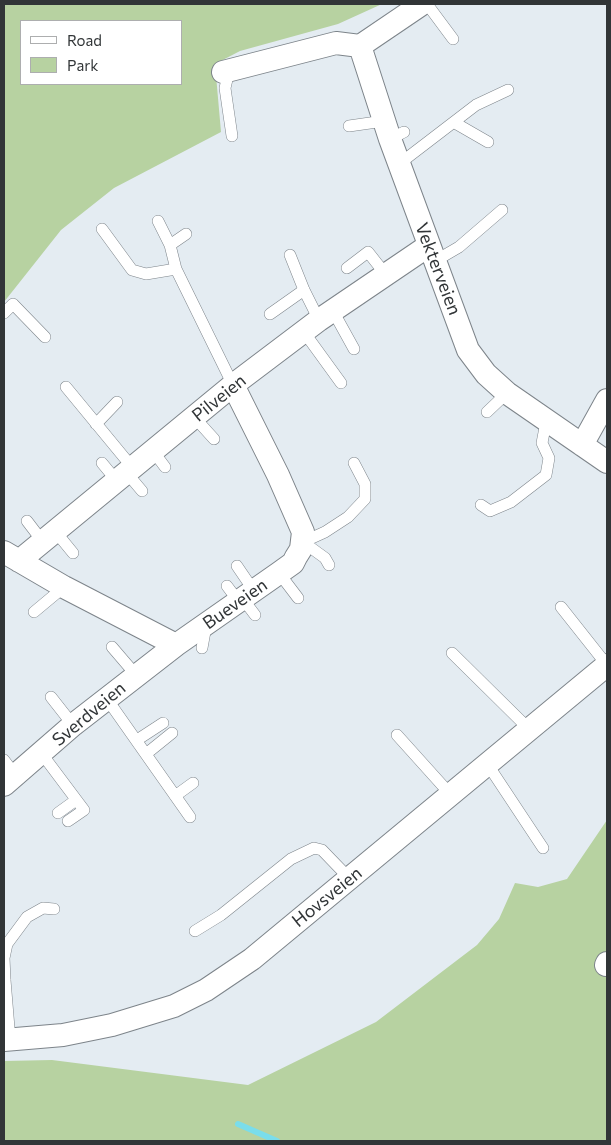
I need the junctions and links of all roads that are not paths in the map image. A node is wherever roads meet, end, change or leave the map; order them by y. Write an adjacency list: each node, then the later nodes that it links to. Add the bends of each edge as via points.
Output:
1 (422, 4): 4 (street)
2 (427, 4): 3 (lane)
3 (453, 39)
4 (360, 46): 5 (street, via 336,43); 9 (street, Vekterveien)
5 (226, 72): 10 (lane)
6 (508, 90): 7 (lane, via 476,105)
7 (455, 123): 11 (lane); 12 (lane)
8 (349, 126): 9 (lane)
9 (393, 131): 12 (street, Vekterveien)
10 (232, 136)
11 (488, 142)
12 (399, 164): 18 (street, Vekterveien)
13 (502, 210): 18 (lane, via 459,247)
14 (158, 221): 17 (lane)
15 (102, 229): 21 (lane, via 132,270 146,274)
16 (186, 234): 17 (lane)
17 (170, 245): 21 (lane)
18 (432, 253): 22 (street, Pilveien); 32 (street, Vekterveien, via 468,350 486,374)
19 (290, 255): 23 (lane)
20 (347, 268): 22 (lane, via 368,252)
21 (176, 269): 30 (lane)
22 (386, 276): 26 (street, Pilveien)
23 (304, 290): 25 (lane); 26 (lane)
24 (4, 313): 27 (lane, via 13,304)
25 (270, 314)
26 (319, 321): 28 (lane); 29 (lane); 30 (street, Pilveien)
27 (45, 336)
28 (354, 349)
29 (341, 383)
30 (233, 386): 36 (street, Pilveien); 48 (street, via 283,473 300,521)
31 (66, 387): 38 (lane)
32 (507, 393): 35 (lane); 37 (street, Vekterveien)
33 (607, 400): 40 (street)
34 (117, 402): 38 (lane)
35 (487, 412)
36 (195, 418): 39 (lane); 43 (street, Pilveien, via 159,459)
37 (546, 422): 40 (street, Vekterveien); 45 (lane, via 542,443 549,458 546,475 511,502 490,511)
38 (96, 424): 43 (lane)
39 (214, 439)
40 (582, 445): 41 (street, Vekterveien)
41 (607, 462)
42 (354, 463): 48 (lane, via 365,484 365,499 348,517)
43 (119, 470): 44 (lane); 47 (street, Pilveien)
44 (142, 491)
45 (481, 505)
46 (27, 521): 47 (lane)
47 (49, 537): 49 (lane); 50 (street, Pilveien)
48 (303, 542): 51 (lane); 53 (street, Bueveien, via 293,563)
49 (73, 553)
50 (12, 556): 54 (street)
51 (329, 565)
52 (237, 566): 55 (lane)
53 (279, 573): 55 (street, Bueveien); 56 (lane)
54 (64, 587): 58 (lane); 60 (street)
55 (243, 598): 59 (street, Bueveien)
56 (298, 598)
57 (562, 607): 64 (lane)
58 (34, 612)
59 (206, 625): 60 (street, Bueveien); 62 (lane)
60 (176, 645): 65 (street, Sverdveien)
61 (112, 647): 65 (lane)
62 (202, 648)
63 (452, 653): 70 (lane)
64 (605, 672): 70 (street, Hovsveien)
65 (136, 675): 67 (street, Sverdveien)
66 (50, 697): 69 (lane)
67 (107, 699): 69 (street, Sverdveien); 73 (lane)
68 (163, 723): 73 (lane)
69 (73, 726): 74 (street, Sverdveien)
70 (530, 730): 76 (street, Hovsveien)
71 (172, 733): 75 (lane)
72 (397, 735): 79 (lane)
73 (136, 740): 75 (lane)
74 (42, 754): 77 (street, Sverdveien); 81 (lane)
75 (146, 754): 80 (lane)
76 (488, 765): 79 (street, Hovsveien); 85 (lane)
77 (8, 773)
78 (193, 783): 80 (lane)
79 (451, 795): 86 (street, Hovsveien)
80 (175, 796): 83 (lane)
81 (76, 800): 82 (lane); 84 (lane, via 84,810)
82 (58, 813)
83 (190, 817)
84 (68, 821)
85 (543, 848)
86 (350, 878): 88 (lane, via 322,850 314,848 291,859 221,915); 89 (street, Hovsveien, via 252,958 206,990 174,1006 112,1025)
87 (54, 909): 89 (lane, via 43,908 27,918 7,944 4,958)
88 (195, 931)
89 (7, 1040)

